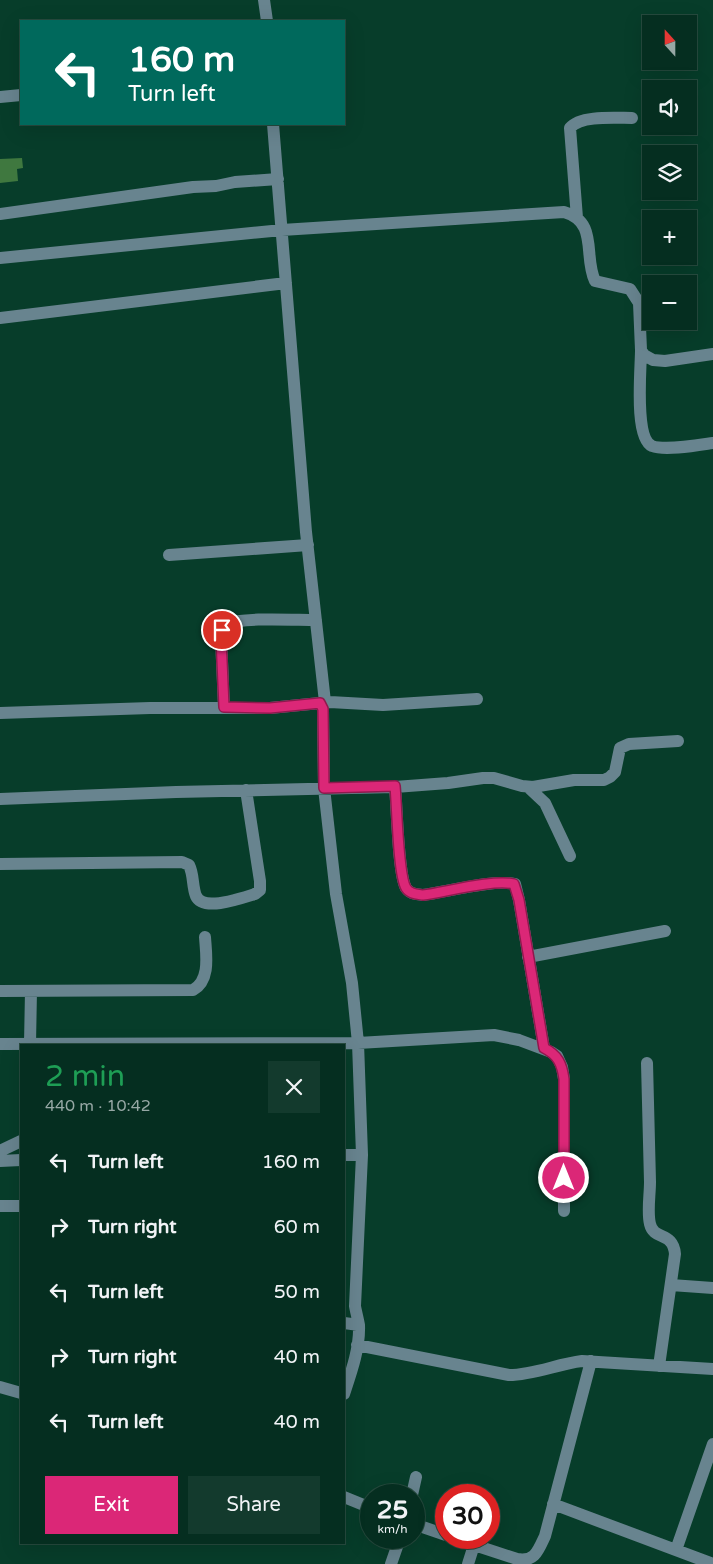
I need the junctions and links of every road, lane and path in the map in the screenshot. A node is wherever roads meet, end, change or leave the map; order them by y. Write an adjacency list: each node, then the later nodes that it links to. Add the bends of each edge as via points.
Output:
1 (264, 0): 2 (street)
2 (267, 20)
3 (20, 95): 4 (street)
4 (0, 97)
5 (632, 118): 9 (street, via 593,119 573,123 570,128)
6 (273, 125): 7 (street)
7 (278, 179): 8 (street, via 153,192); 10 (street)
8 (0, 214)
9 (577, 218): 10 (street, via 564,212); 14 (street, via 586,230 595,281 630,289 639,303)
10 (282, 230): 11 (street); 12 (street)
11 (0, 258)
12 (286, 283): 13 (street); 17 (street)
13 (0, 318)
14 (641, 350): 15 (street, via 653,360 665,361); 16 (street, via 640,422 646,442 664,447)
15 (713, 354)
16 (713, 443)
17 (308, 546): 18 (street); 19 (street)
18 (169, 555)
19 (316, 620): 21 (street); 22 (street, via 225,624 221,638)
20 (477, 699): 21 (street, via 383,705)
21 (323, 703): 22 (street, via 270,708); 27 (street)
22 (224, 707): 23 (street)
23 (0, 713)
24 (678, 741): 26 (street, via 628,744 620,748 615,772 604,780 574,780)
25 (395, 786): 26 (street, via 494,778); 27 (street); 34 (street, via 401,873 407,890 423,895 495,883 514,884)
26 (528, 787): 30 (street, via 544,803)
27 (324, 788): 28 (street); 37 (street)
28 (246, 790): 29 (street); 31 (street, via 260,880 260,890 255,894 210,904 201,902 196,897 190,865 182,862)
29 (0, 798)
30 (570, 856)
31 (0, 864)
32 (665, 931): 34 (street)
33 (205, 937): 36 (street, via 203,980 192,990)
34 (528, 957): 41 (street)
35 (0, 991): 36 (street)
36 (31, 991): 39 (street)
37 (358, 1043): 40 (street); 41 (street, via 494,1035); 46 (street)
38 (0, 1044): 39 (street)
39 (30, 1044): 40 (street)
40 (296, 1044)
41 (544, 1048): 51 (street, via 556,1056 564,1079)
42 (647, 1062): 52 (street, via 649,1223 652,1230 674,1246)
43 (20, 1141): 44 (street)
44 (0, 1151)
45 (345, 1155): 46 (street)
46 (362, 1155): 55 (street, via 355,1306)
47 (20, 1160): 48 (street)
48 (0, 1161)
49 (0, 1206): 50 (street)
50 (20, 1206)
51 (564, 1211)
52 (671, 1284): 53 (street); 58 (street)
53 (713, 1288)
54 (345, 1323): 55 (street)
55 (359, 1325): 56 (street)
56 (357, 1346): 57 (street, via 509,1375 523,1375 566,1362); 61 (street)
57 (591, 1361): 58 (street); 68 (street)
58 (659, 1366): 59 (street)
59 (713, 1369)
60 (0, 1386): 62 (street)
61 (345, 1390)
62 (20, 1393)
63 (713, 1444): 72 (street)
64 (416, 1477): 65 (street)
65 (414, 1484)
66 (345, 1497): 67 (street)
67 (360, 1504)
68 (553, 1504): 71 (street, via 540,1549 532,1558 517,1559); 72 (street)
69 (396, 1549): 73 (street)
70 (473, 1549): 74 (street)
71 (486, 1549)
72 (676, 1550): 75 (street)
73 (391, 1564)
74 (468, 1564)
75 (713, 1564)

